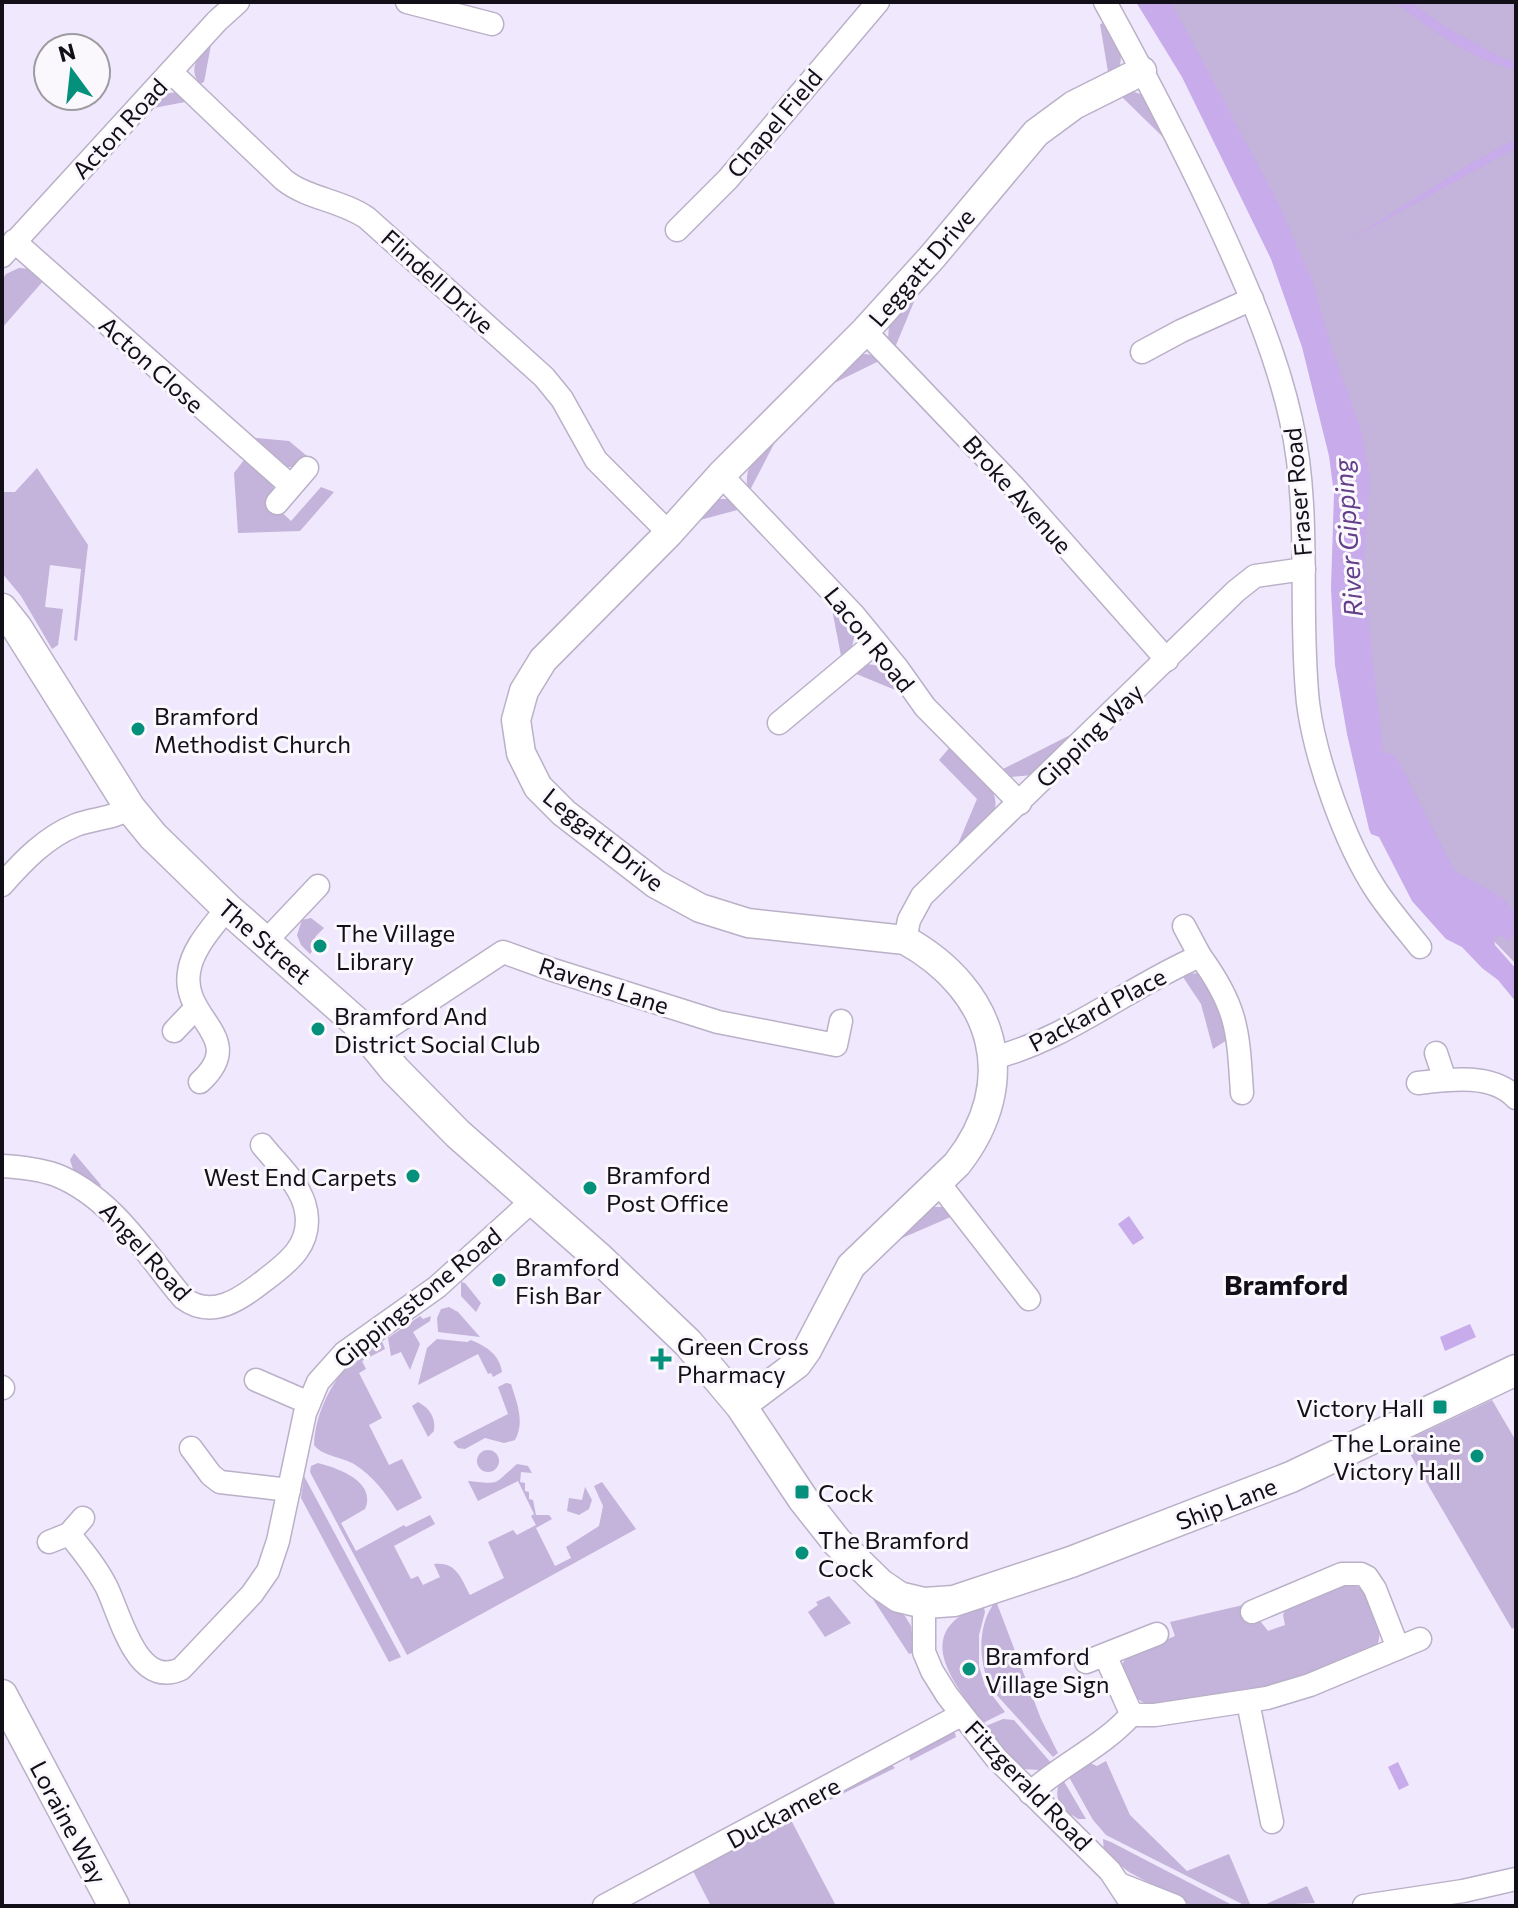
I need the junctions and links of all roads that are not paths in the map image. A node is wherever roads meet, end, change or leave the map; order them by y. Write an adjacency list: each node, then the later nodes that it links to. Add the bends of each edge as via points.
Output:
1 (238, 2): 7 (street, Acton Road)
2 (407, 2): 5 (street)
3 (1105, 2): 6 (street, Fraser Road)
4 (867, 5): 8 (street, Chapel Field, via 776,124)
5 (492, 24)
6 (1142, 71): 10 (street, Fraser Road); 11 (street, Leggatt Drive, via 1074,105 1036,133)
7 (171, 72): 9 (street, Acton Road); 15 (street, Flindell Drive, via 284,180 367,218 544,377 603,468)
8 (677, 230)
9 (8, 248): 13 (street, Acton Close, via 284,494)
10 (1252, 299): 12 (street); 16 (street, Fraser Road, via 1296,444)
11 (865, 331): 14 (street, Leggatt Drive); 19 (street, Broke Avenue, via 1014,487)
12 (1142, 352)
13 (307, 468)
14 (721, 475): 15 (street, Leggatt Drive); 18 (street, Lacon Road)
15 (669, 533): 28 (street, Leggatt Drive, via 543,660 524,691 516,720 521,753 538,787 656,884 700,908 748,923)
16 (1304, 569): 19 (street, Gipping Way, via 1255,576); 29 (street, Fraser Road, via 1306,683 1320,759 1365,871)
17 (2, 609): 22 (main road, The Street)
18 (876, 642): 20 (street); 21 (street, Lacon Road, via 925,707)
19 (1167, 660): 21 (street, Gipping Way)
20 (779, 723)
21 (1020, 803): 28 (street, Gipping Way, via 922,896)
22 (130, 808): 23 (street, via 64,830 26,858); 25 (main road, The Street)
23 (2, 885)
24 (318, 886): 27 (street)
25 (227, 908): 27 (main road, The Street); 31 (street, via 189,969)
26 (1184, 926): 30 (street)
27 (267, 940): 34 (main road, The Street)
28 (905, 940): 36 (street, Leggatt Drive, via 937,963 970,998)
29 (1420, 947)
30 (1200, 956): 36 (street, Packard Place, via 1036,1044); 40 (street, via 1231,1004)
31 (195, 1009): 33 (street); 38 (street, via 219,1047 214,1067)
32 (841, 1021): 34 (street, Ravens Lane, via 836,1045 718,1022 503,952)
33 (174, 1031)
34 (371, 1039): 45 (main road, The Street, via 458,1134)
35 (1436, 1053): 37 (street)
36 (993, 1058): 44 (street, Leggatt Drive, via 992,1097 980,1132)
37 (1445, 1080): 39 (street); 41 (street, via 1491,1083 1506,1087)
38 (200, 1082)
39 (1418, 1083)
40 (1242, 1093)
41 (1516, 1098)
42 (262, 1145): 43 (street, Angel Road, via 301,1194 306,1235 286,1264 241,1299 219,1307 199,1307 183,1298 106,1206 86,1190 50,1173)
43 (2, 1166)
44 (938, 1182): 46 (street); 50 (street, Leggatt Drive, via 851,1266 797,1364)
45 (534, 1199): 49 (street, Gippingstone Road, via 437,1287 344,1353 318,1382); 50 (main road, The Street, via 688,1343)
46 (1029, 1299)
47 (1516, 1370): 54 (main road, Ship Lane, via 1291,1477 991,1590)
48 (256, 1380): 49 (street)
49 (309, 1403): 52 (street, Gippingstone Road)
50 (741, 1406): 54 (main road, via 803,1499 844,1549 890,1592)
51 (191, 1448): 52 (street, via 220,1482)
52 (289, 1490): 53 (street, Gippingstone Road, via 268,1571 187,1665 171,1673 155,1669 132,1648 103,1581)
53 (67, 1531)
54 (924, 1603): 62 (street, Fitzgerald Road, via 926,1659)
55 (1252, 1612): 58 (street, via 1342,1574 1361,1574 1375,1589)
56 (1157, 1634): 61 (street, via 1096,1659)
57 (1420, 1639): 58 (street)
58 (1398, 1648): 60 (street, via 1310,1685)
59 (2, 1695): 67 (main road, Loraine Way)
60 (1248, 1702): 61 (street); 64 (street)
61 (1132, 1714): 63 (street)
62 (961, 1715): 63 (street, Fitzgerald Road); 68 (street, Duckamere)
63 (1030, 1793): 66 (street, Fitzgerald Road)
64 (1272, 1822)
65 (1516, 1879): 71 (street)
66 (1122, 1885): 69 (street, Fitzgerald Road); 70 (street)
67 (114, 1906)
68 (604, 1906)
69 (1133, 1906)
70 (1175, 1906)
71 (1364, 1906)

